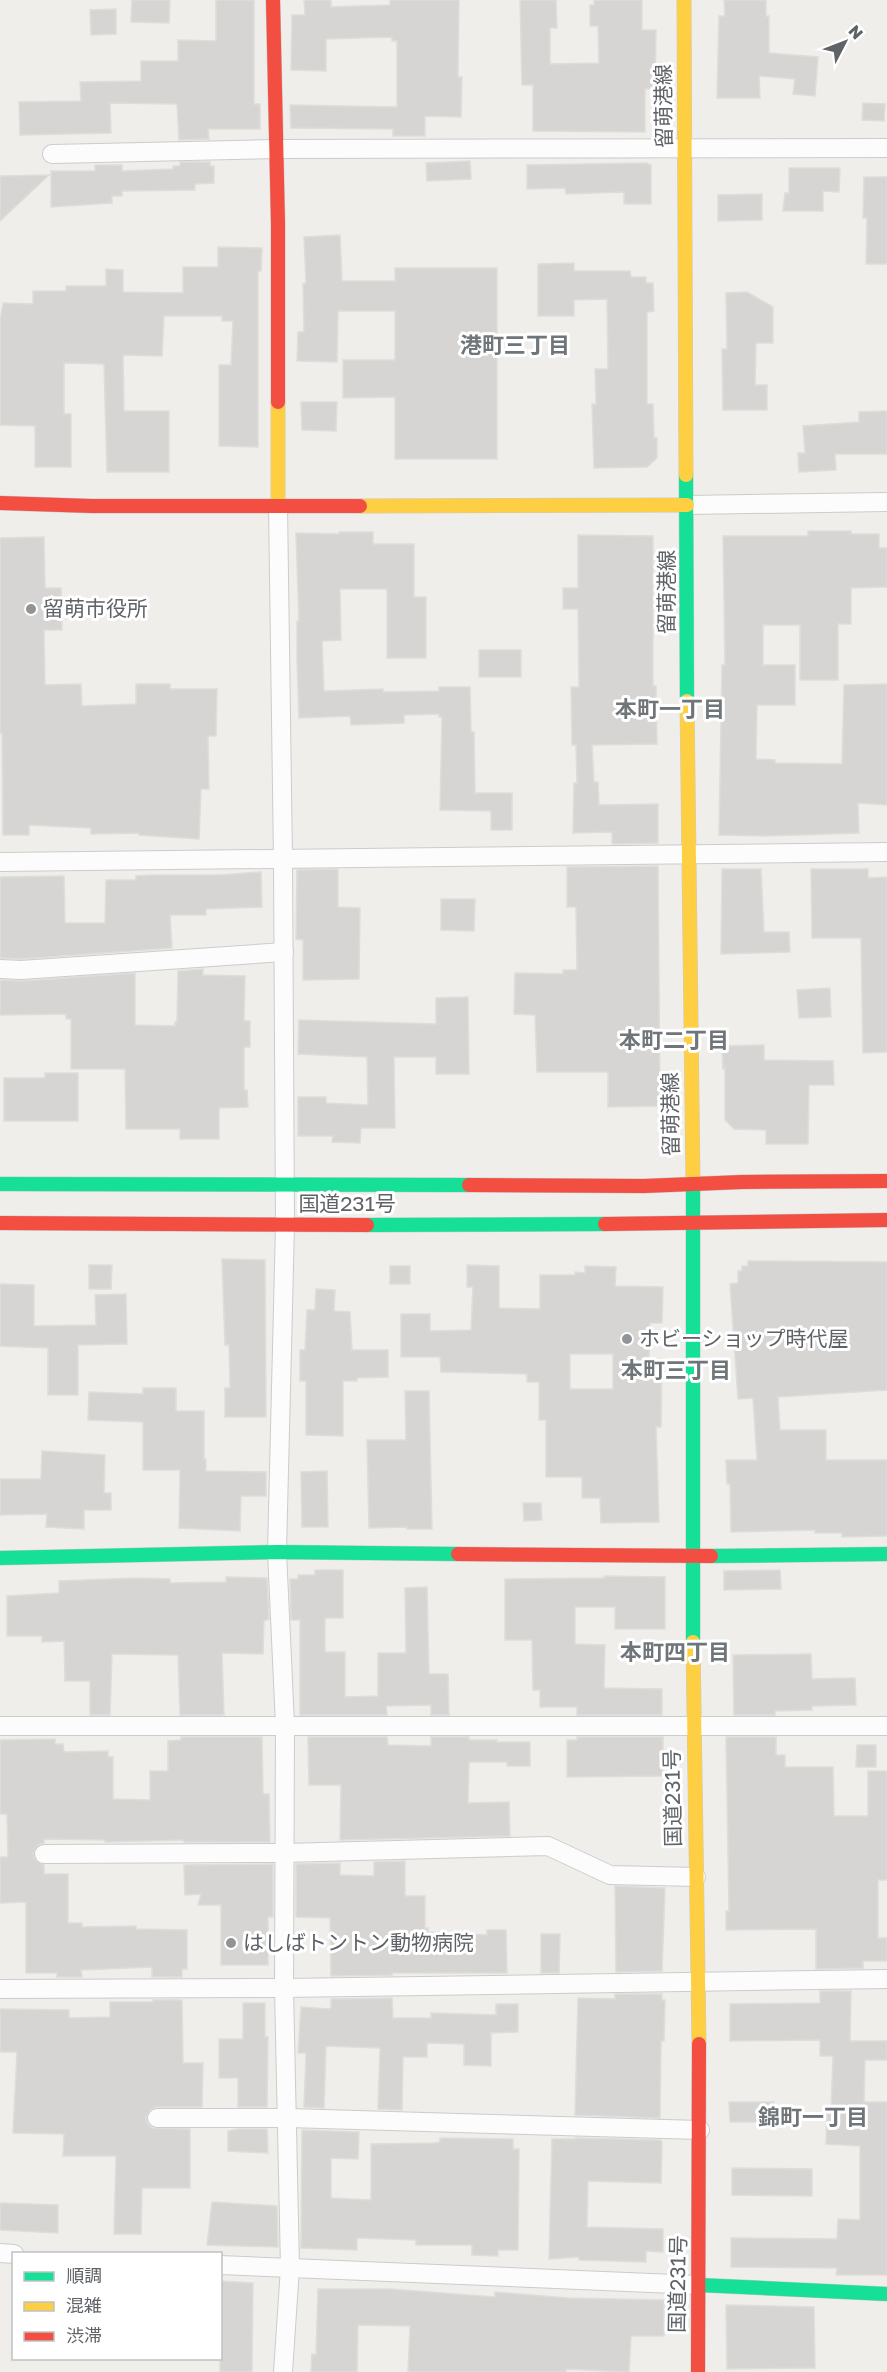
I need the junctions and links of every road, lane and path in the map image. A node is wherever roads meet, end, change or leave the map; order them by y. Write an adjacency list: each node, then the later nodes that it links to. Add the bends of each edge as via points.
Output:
1 (273, 0): 4 (main road)
2 (684, 0): 5 (main road, 留萌港線)
3 (887, 148): 5 (street)
4 (276, 149): 5 (street); 6 (street); 9 (main road)
5 (685, 150): 10 (main road, 留萌港線)
6 (52, 154)
7 (887, 502): 10 (street)
8 (0, 503): 9 (main road)
9 (278, 505): 10 (main road); 13 (street)
10 (687, 505): 12 (main road, 留萌港線)
11 (887, 852): 12 (street)
12 (688, 854): 13 (street); 18 (main road, 留萌港線)
13 (284, 860): 14 (street); 15 (street)
14 (0, 862)
15 (284, 952): 16 (street); 20 (street)
16 (0, 969)
17 (887, 1181): 18 (main road, 国道231号)
18 (693, 1183): 20 (main road, 国道231号); 23 (main road, 国道231号)
19 (0, 1184): 20 (main road, 国道231号)
20 (285, 1186): 24 (street)
21 (887, 1220): 23 (main road, 国道231号)
22 (0, 1223): 24 (main road, 国道231号)
23 (694, 1224): 24 (main road, 国道231号); 27 (main road, 国道231号)
24 (285, 1225): 25 (street)
25 (277, 1552): 27 (main road); 28 (main road); 29 (street)
26 (887, 1554): 27 (main road)
27 (693, 1556): 31 (main road, 国道231号)
28 (0, 1558)
29 (285, 1725): 30 (street); 31 (street); 33 (street)
30 (0, 1726)
31 (693, 1726): 32 (street); 35 (main road, 国道231号)
32 (887, 1726)
33 (283, 1853): 34 (street); 35 (street, via 548,1846 610,1875); 38 (street)
34 (44, 1854)
35 (696, 1877): 37 (main road, 国道231号)
36 (887, 1979): 37 (street)
37 (696, 1983): 38 (street); 42 (main road, 国道231号)
38 (285, 1988): 39 (street); 41 (street)
39 (0, 1989)
40 (157, 2118): 41 (street)
41 (288, 2118): 42 (street); 44 (street)
42 (700, 2130): 45 (main road, 国道231号)
43 (222, 2265): 44 (street)
44 (290, 2268): 45 (street); 47 (street)
45 (699, 2285): 46 (main road); 48 (main road, 国道231号)
46 (887, 2294)
47 (284, 2372)
48 (698, 2372)

